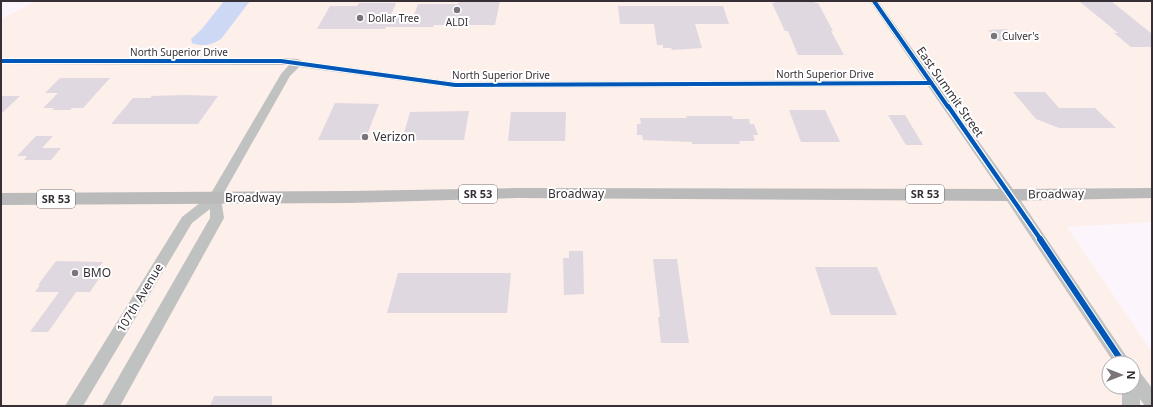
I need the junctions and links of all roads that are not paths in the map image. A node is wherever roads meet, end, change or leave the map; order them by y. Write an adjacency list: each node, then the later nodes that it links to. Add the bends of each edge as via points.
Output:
1 (874, 1): 4 (street, East Summit Street)
2 (1, 61): 3 (street, North Superior Drive)
3 (298, 62): 4 (street, North Superior Drive, via 455,85); 7 (street, 107th Avenue, via 286,74)
4 (931, 83): 6 (street, East Summit Street)
5 (1152, 193): 6 (main road, Broadway / SR 53)
6 (1010, 195): 7 (main road, Broadway / SR 53, via 517,194); 9 (street, East Summit Street)
7 (214, 198): 8 (main road, Broadway / SR 53); 13 (street, 107th Avenue, via 187,220); 14 (street, via 217,218)
8 (1, 199)
9 (1117, 355)
10 (1141, 387): 12 (street)
11 (1131, 395): 15 (street)
12 (1152, 401)
13 (74, 406)
14 (111, 406)
15 (1131, 406)

